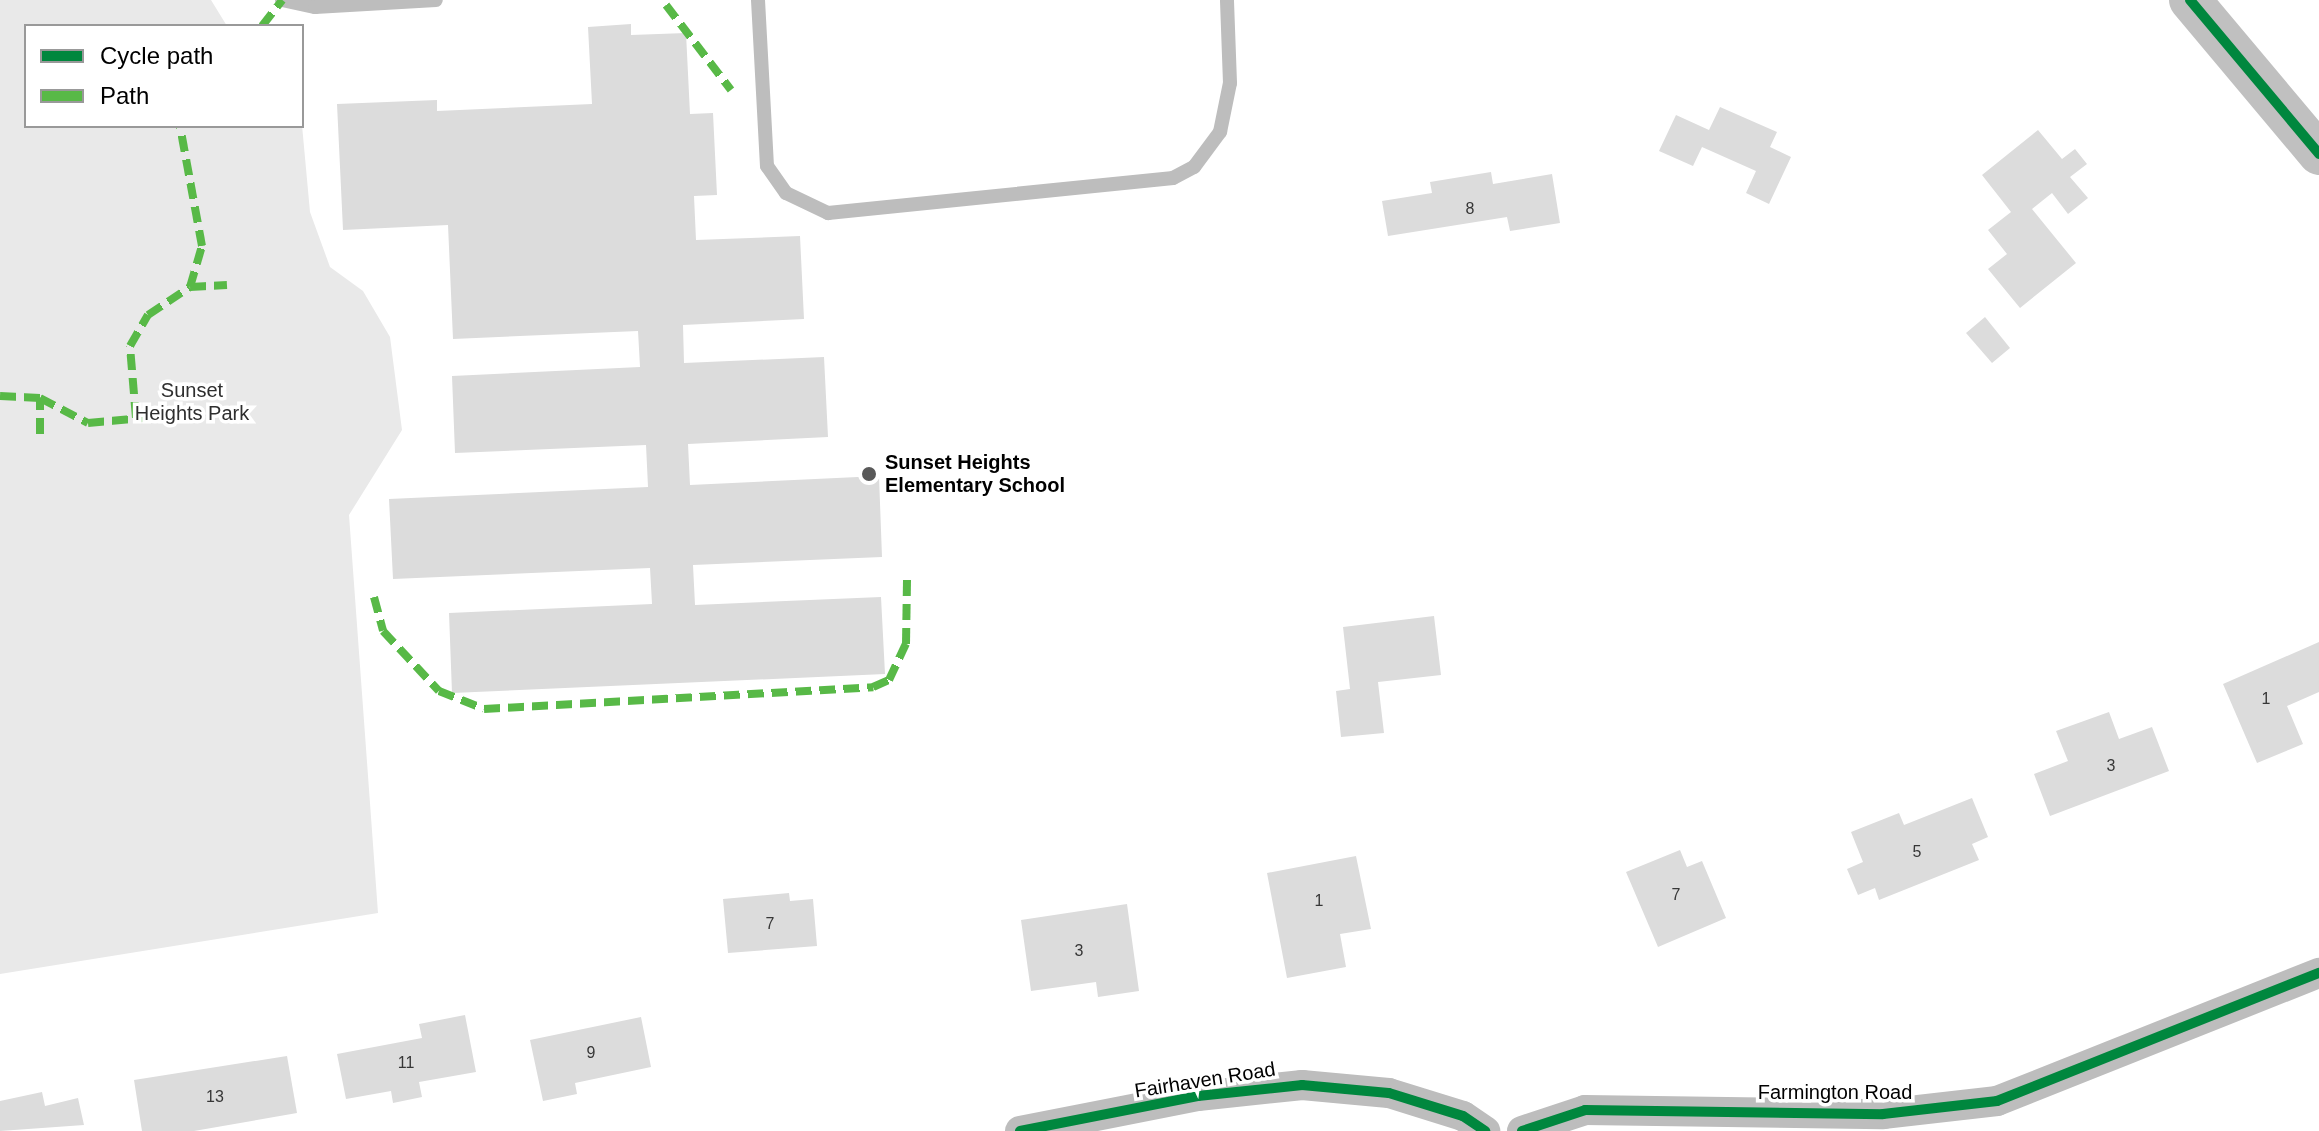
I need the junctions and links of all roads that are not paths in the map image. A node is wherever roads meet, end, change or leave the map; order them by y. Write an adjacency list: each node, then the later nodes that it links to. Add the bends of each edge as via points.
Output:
1 (282, 0): 2 (lane, via 315,7)
2 (436, 0)
3 (758, 0): 4 (lane, via 767,166 797,201 828,213 1173,178 1194,167 1220,132 1230,83)
4 (1227, 0)
5 (2190, 0): 6 (street)
6 (2319, 154)
7 (2319, 973): 10 (street, Farmington Road, via 2050,1086 1997,1101 1883,1114 1585,1110)
8 (1020, 1131): 9 (street, Fairhaven Road, via 1302,1085 1389,1093 1463,1116)
9 (1485, 1131)
10 (1522, 1131)

